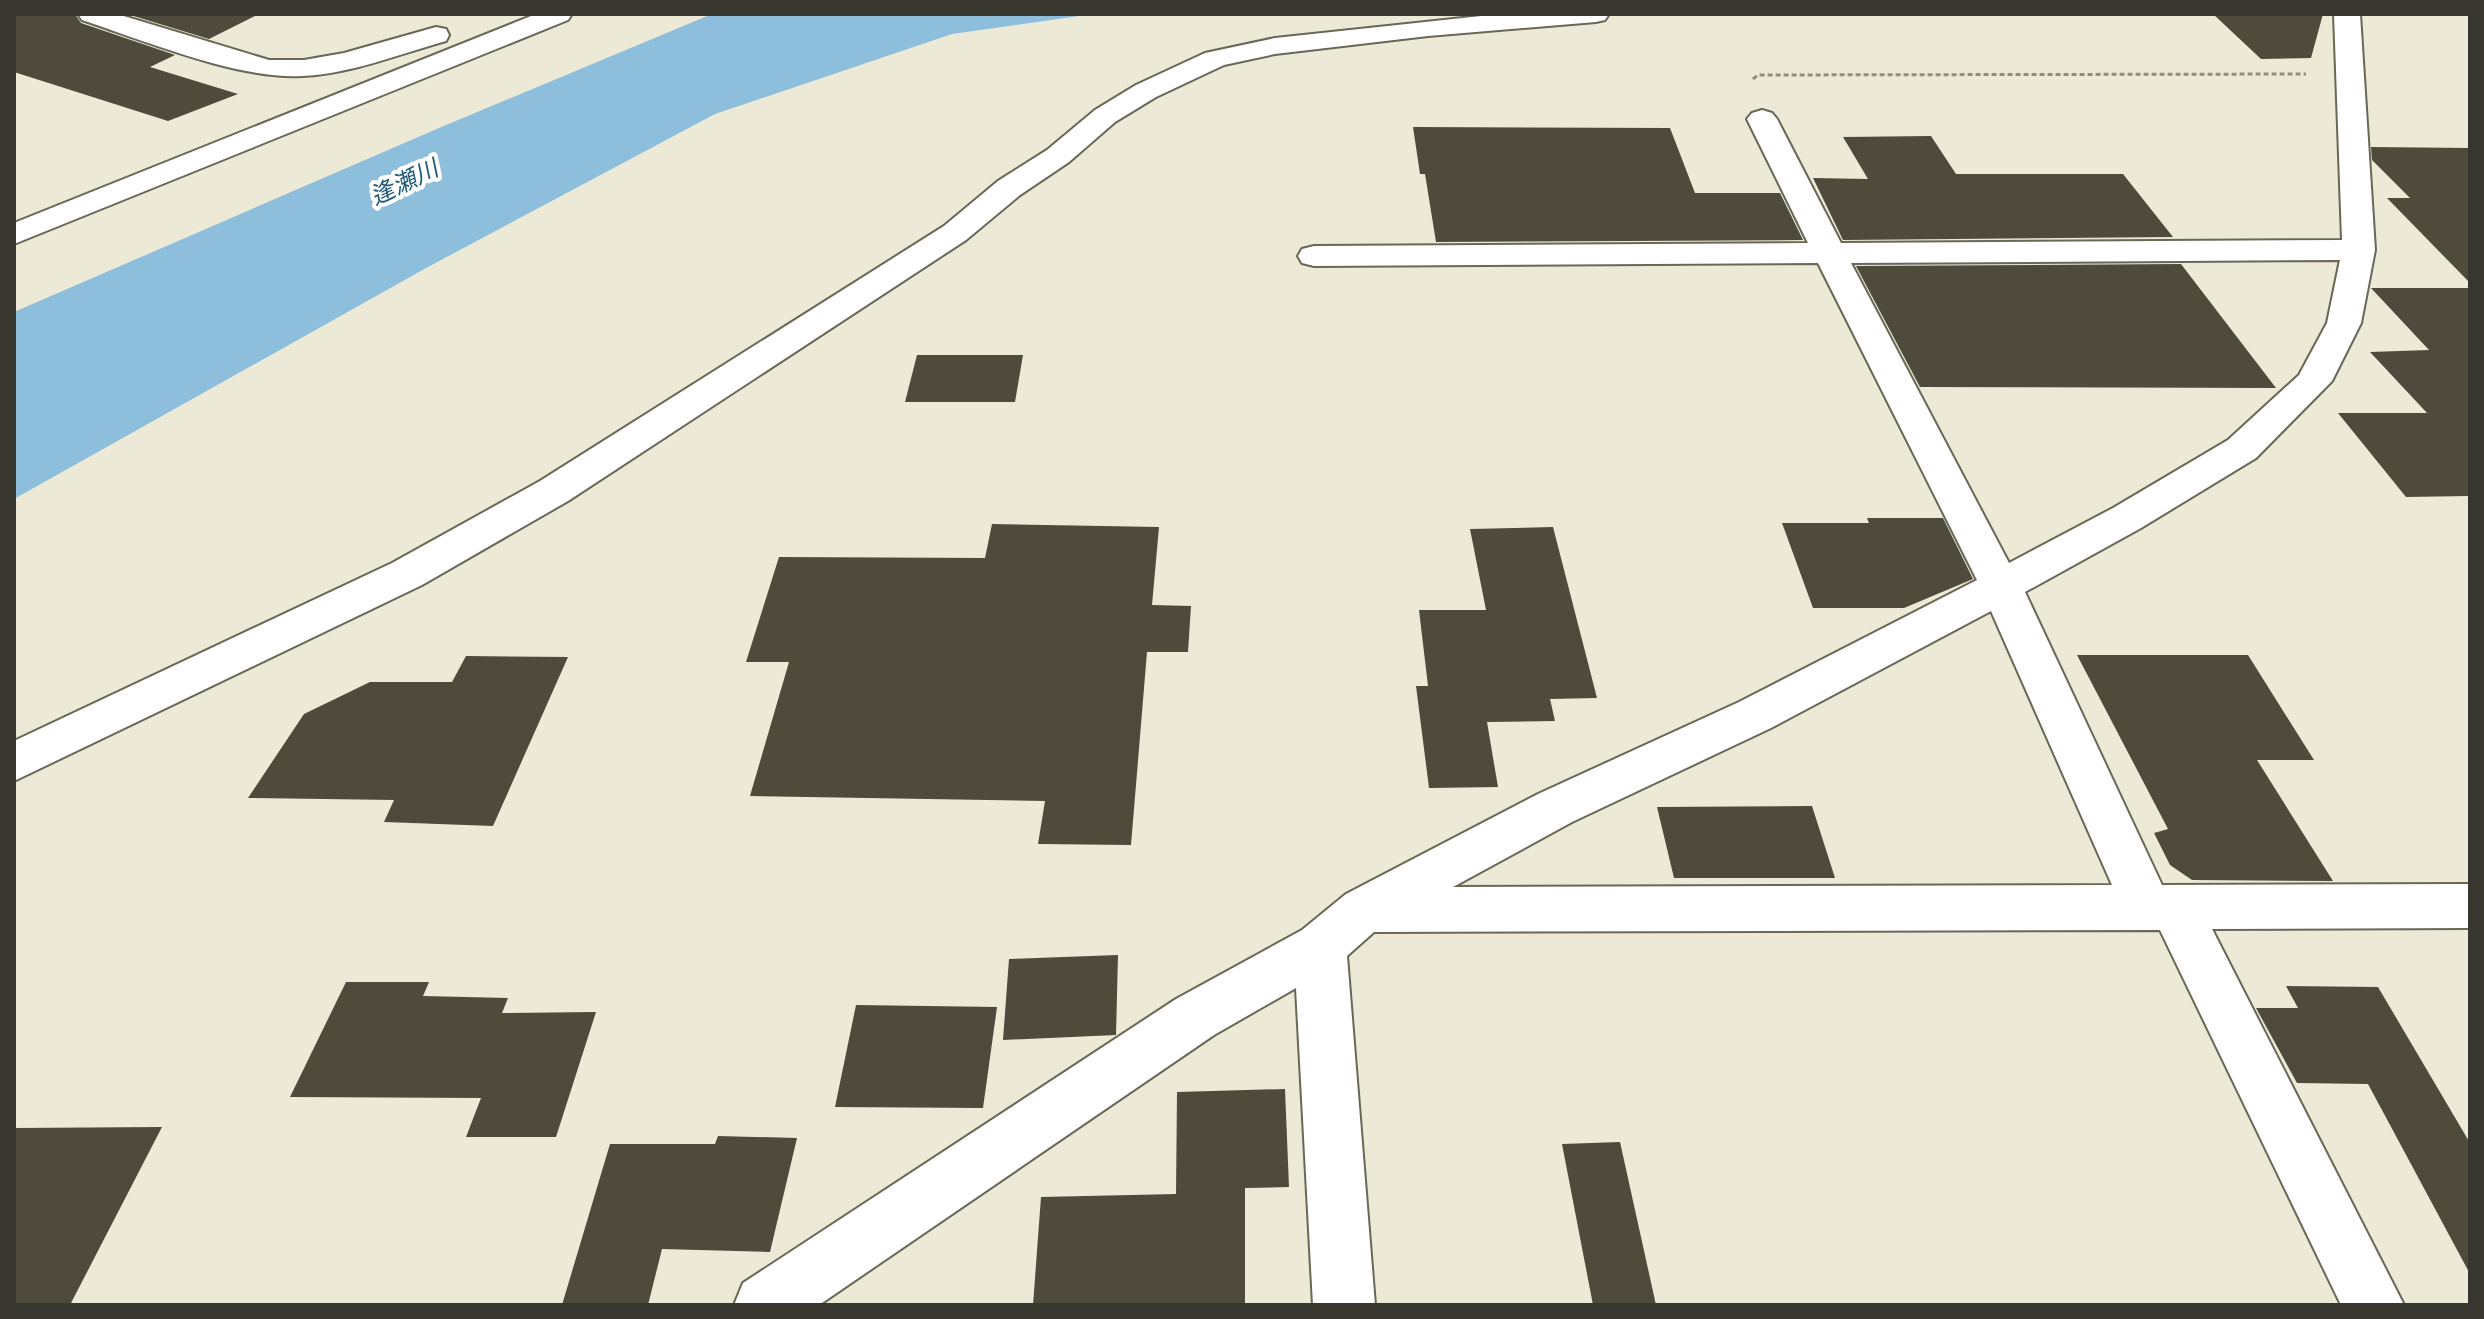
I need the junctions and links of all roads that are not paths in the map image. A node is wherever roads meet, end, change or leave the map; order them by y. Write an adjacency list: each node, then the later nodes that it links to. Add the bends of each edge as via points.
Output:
1 (91, 14): 2 (street, via 255,65 287,69 347,61)
2 (514, 14)
3 (559, 14): 7 (street)
4 (1596, 14): 12 (street, via 1275,46 1180,73 1105,116 955,233 554,491 407,574)
5 (2347, 14): 8 (street)
6 (1762, 119): 9 (street)
7 (14, 234)
8 (2359, 250): 9 (street); 11 (street, via 2344,323 2314,381 2242,449)
9 (1827, 251): 10 (street); 11 (street)
10 (1314, 256)
11 (2001, 586): 14 (street); 15 (street, via 1755,715 1555,808)
12 (14, 762)
13 (2470, 906): 14 (street)
14 (2162, 909): 15 (street); 19 (street)
15 (1364, 910): 16 (street)
16 (1320, 947): 17 (street, via 1195,1017); 18 (street)
17 (765, 1305)
18 (1344, 1305)
19 (2373, 1305)

